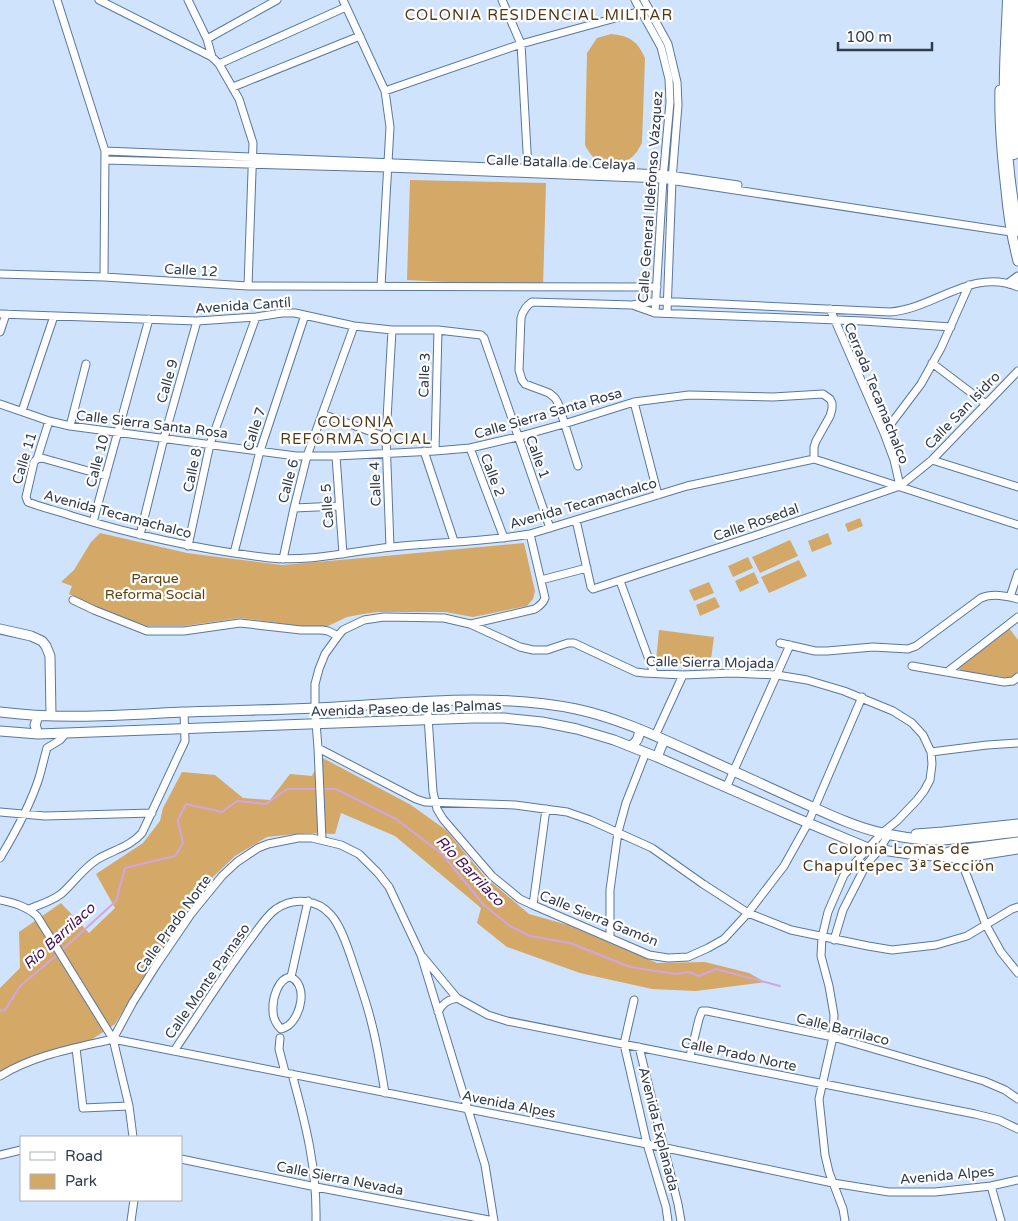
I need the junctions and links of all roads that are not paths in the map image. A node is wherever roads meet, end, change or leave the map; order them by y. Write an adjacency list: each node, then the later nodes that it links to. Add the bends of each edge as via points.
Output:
1 (57, 0): 20 (street)
2 (99, 0): 15 (street)
3 (188, 0): 13 (street)
4 (278, 0): 13 (street)
5 (502, 0): 14 (street)
6 (635, 0): 11 (street, Calle General Ildefonso Vázquez)
7 (644, 0): 27 (street, Calle General Ildefonso Vázquez, via 668,44 677,82)
8 (1006, 0): 29 (highway, via 1004,98); 29 (main road, via 1000,111)
9 (1016, 0): 28 (highway, via 1013,122)
10 (344, 3): 12 (street); 17 (street)
11 (641, 11): 14 (street); 26 (street, Calle General Ildefonso Vázquez, via 661,47 669,79)
12 (360, 36): 18 (street); 19 (street)
13 (207, 40): 15 (street)
14 (521, 44): 19 (street); 25 (street)
15 (212, 58): 17 (street)
16 (1018, 59): 21 (highway)
17 (219, 64): 18 (street)
18 (233, 87): 23 (street, via 253,143)
19 (384, 91): 24 (street, via 390,127)
20 (105, 151): 22 (street); 23 (street, Calle Batalla de Celaya)
21 (1018, 154)
22 (105, 160): 23 (street, Calle Batalla de Celaya); 32 (street)
23 (252, 160): 24 (street, Calle Batalla de Celaya); 36 (street)
24 (388, 165): 25 (street, Calle Batalla de Celaya); 26 (street, Calle Batalla de Celaya); 37 (street)
25 (528, 168): 26 (street, Calle Batalla de Celaya)
26 (663, 176): 27 (street, Calle Batalla de Celaya); 38 (street, Calle General Ildefonso Vázquez)
27 (672, 177): 29 (street, Calle Batalla de Celaya); 40 (street, Calle General Ildefonso Vázquez)
28 (1018, 195)
29 (1013, 230): 30 (main road)
30 (1018, 261)
31 (0, 274): 32 (street, Calle 12)
32 (104, 277): 36 (street, Calle 12)
33 (1018, 277): 35 (main road)
34 (969, 285): 35 (street, via 993,281); 43 (street, via 908,310); 55 (street)
35 (1014, 285)
36 (248, 286): 37 (street, Calle 12)
37 (381, 286): 38 (street, Calle 12)
38 (657, 287): 39 (street, Calle General Ildefonso Vázquez)
39 (656, 301): 40 (street); 41 (street); 44 (street, Calle General Ildefonso Vázquez)
40 (667, 302): 42 (street); 45 (street, Calle General Ildefonso Vázquez)
41 (632, 305): 44 (street); 69 (street, via 532,302 527,305 521,318 520,375 525,384 555,398)
42 (830, 309): 43 (street); 51 (street, Cerrada Tecamachalco)
43 (864, 311): 53 (street)
44 (655, 313): 45 (street)
45 (667, 313): 51 (street)
46 (3, 314): 48 (street, Avenida Cantíl); 58 (street)
47 (305, 315): 49 (street, Avenida Cantíl, via 282,313); 54 (street, Avenida Cantíl); 78 (street, Calle 7)
48 (54, 316): 50 (street, Avenida Cantíl); 66 (street)
49 (256, 317): 52 (street, Avenida Cantíl); 76 (street, Calle 8)
50 (148, 319): 52 (street, Avenida Cantíl); 71 (street, Calle 10)
51 (834, 320): 53 (street); 72 (street, Cerrada Tecamachalco)
52 (197, 321): 75 (street, Calle 9)
53 (863, 321): 55 (street)
54 (354, 326): 56 (street, Avenida Cantíl); 67 (street, Calle 6)
55 (951, 327): 60 (street)
56 (392, 330): 57 (street, Avenida Cantíl); 73 (street, Calle 4)
57 (438, 330): 59 (street, Avenida Cantíl, via 478,334); 80 (street, Calle 3)
58 (0, 332)
59 (484, 338): 74 (street, Calle 1)
60 (932, 363): 65 (street); 72 (street, via 921,384)
61 (86, 364): 70 (street)
62 (1018, 371): 65 (street, Calle San Isidro)
63 (634, 402): 69 (street, Calle Sierra Santa Rosa); 85 (street, Calle Sierra Santa Rosa, via 689,395 773,397 822,394 830,399 832,409 816,441); 91 (street)
64 (0, 404): 66 (street, Calle Sierra Santa Rosa)
65 (986, 404): 86 (street, Calle San Isidro)
66 (22, 411): 68 (street, Calle Sierra Santa Rosa)
67 (322, 414): 73 (street); 82 (street, Calle 6)
68 (49, 421): 70 (street, Calle Sierra Santa Rosa); 84 (street, Calle 11)
69 (564, 424): 74 (street, Calle Sierra Santa Rosa); 87 (street)
70 (70, 426): 71 (street, Calle Sierra Santa Rosa)
71 (118, 432): 75 (street, Calle Sierra Santa Rosa); 88 (street, Calle 10)
72 (884, 433): 89 (street, Cerrada Tecamachalco)
73 (386, 437): 81 (street, Calle 4)
74 (517, 437): 77 (street, Calle Sierra Santa Rosa); 98 (street, Calle 1)
75 (164, 438): 76 (street, Calle Sierra Santa Rosa); 100 (street, Calle 9)
76 (210, 444): 78 (street, Calle Sierra Santa Rosa); 103 (street, Calle 8)
77 (470, 448): 80 (street, Calle Sierra Santa Rosa); 101 (street, Calle 2)
78 (260, 451): 82 (street, Calle Sierra Santa Rosa); 105 (street, Calle 7)
79 (424, 451): 80 (street, Calle Sierra Santa Rosa); 81 (street, Calle Sierra Santa Rosa); 102 (street)
80 (435, 451)
81 (386, 453): 83 (street, Calle Sierra Santa Rosa); 104 (street, Calle 4)
82 (307, 456): 83 (street, Calle Sierra Santa Rosa); 94 (street, Calle 6)
83 (336, 456): 93 (street, Calle 5)
84 (37, 459): 88 (street); 92 (street, Calle 11, via 26,497)
85 (814, 459): 89 (street, Avenida Tecamachalco); 91 (street, Avenida Tecamachalco)
86 (932, 460): 89 (street, Calle San Isidro); 90 (street)
87 (578, 466)
88 (106, 476): 96 (street, Calle 10)
89 (900, 486): 97 (street, Avenida Tecamachalco); 111 (street, Calle Rosedal)
90 (1018, 487)
91 (658, 495): 95 (street, Avenida Tecamachalco)
92 (28, 502): 96 (street, Avenida Tecamachalco)
93 (339, 506): 94 (street); 106 (street, Calle 5)
94 (294, 508): 107 (street, Calle 6)
95 (576, 520): 98 (street, Avenida Tecamachalco); 108 (street)
96 (93, 522): 100 (street, Avenida Tecamachalco)
97 (1018, 525)
98 (550, 528): 99 (street, Avenida Tecamachalco)
99 (530, 534): 101 (street, Avenida Tecamachalco); 110 (street)
100 (140, 535): 103 (street, Avenida Tecamachalco)
101 (504, 538): 102 (street, Avenida Tecamachalco)
102 (454, 541): 104 (street, Avenida Tecamachalco)
103 (188, 546): 105 (street, Avenida Tecamachalco)
104 (390, 547): 106 (street, Avenida Tecamachalco)
105 (234, 553): 107 (street, Avenida Tecamachalco)
106 (343, 554): 107 (street, Avenida Tecamachalco)
107 (283, 560)
108 (587, 568): 110 (street); 111 (street, Calle Rosedal, via 593,589)
109 (1018, 573): 112 (street)
110 (540, 580): 116 (street, via 545,598 542,604)
111 (620, 581): 123 (street)
112 (1010, 597): 113 (street); 120 (street, via 981,598 913,648 874,647 827,652)
113 (1018, 599)
114 (73, 600): 118 (street, via 147,631 184,631 240,622 322,630)
115 (1018, 617): 122 (street)
116 (470, 624): 118 (street, Calle Sierra Mojada, via 444,618 384,617 364,620); 123 (street, Calle Sierra Mojada, via 520,647 547,650 574,643 636,672)
117 (0, 629): 133 (main road, via 31,636 46,646 50,656)
118 (338, 636): 129 (street, via 319,669)
119 (780, 643): 120 (street)
120 (790, 645): 125 (street)
121 (912, 666): 122 (street)
122 (947, 672): 126 (street, via 1004,682)
123 (654, 673): 124 (street, Calle Sierra Mojada)
124 (683, 675): 125 (street, Calle Sierra Mojada); 142 (street)
125 (777, 675): 127 (street, Calle Sierra Mojada, via 807,680); 150 (street)
126 (1018, 677)
127 (862, 698): 148 (street, Calle Sierra Mojada, via 912,723 923,735); 153 (street, Calle Sierra Gamón)
128 (427, 701): 129 (main road, Avenida Paseo de las Palmas); 135 (street); 138 (main road, Avenida Paseo de las Palmas, via 510,700 543,704 597,714)
129 (315, 709): 131 (main road, Avenida Paseo de las Palmas); 136 (street)
130 (0, 712): 132 (main road, Avenida Paseo de las Palmas)
131 (184, 712): 134 (main road, Avenida Paseo de las Palmas); 137 (street)
132 (38, 716): 133 (main road, Avenida Paseo de las Palmas); 141 (main road, via 35,725)
133 (51, 716): 134 (main road, Avenida Paseo de las Palmas)
134 (65, 716): 140 (main road, via 69,724)
135 (428, 719): 136 (main road, Avenida Paseo de las Palmas); 145 (main road, Avenida Paseo de las Palmas, via 504,718 542,722); 152 (street)
136 (316, 724): 137 (main road, Avenida Paseo de las Palmas); 146 (street)
137 (185, 728): 140 (main road, Avenida Paseo de las Palmas); 156 (street, via 185,741)
138 (639, 729): 142 (main road, Avenida Paseo de las Palmas); 145 (main road, via 639,736)
139 (0, 731): 141 (main road, Avenida Paseo de las Palmas)
140 (66, 733): 141 (main road, Avenida Paseo de las Palmas); 157 (street, via 47,748)
141 (38, 734)
142 (655, 736): 143 (main road, Avenida Paseo de las Palmas)
143 (664, 740): 149 (main road); 150 (main road, Avenida Paseo de las Palmas)
144 (1018, 744): 148 (street)
145 (631, 746): 147 (main road, Avenida Paseo de las Palmas)
146 (318, 748): 152 (street, via 416,799); 163 (street)
147 (646, 752): 149 (main road, Avenida Paseo de las Palmas); 160 (street)
148 (931, 752): 162 (street, via 930,780)
149 (657, 757): 151 (main road, Avenida Paseo de las Palmas)
150 (734, 772): 151 (street); 153 (main road, Avenida Paseo de las Palmas)
151 (726, 788): 158 (main road, Avenida Paseo de las Palmas)
152 (434, 803): 154 (street); 173 (street, Calle Sierra Gamón, via 443,819 492,876 520,899)
153 (815, 808): 158 (street, Calle Sierra Gamón); 162 (main road, Avenida Paseo de las Palmas)
154 (546, 809): 160 (street, via 567,812); 173 (street)
155 (0, 812): 157 (street)
156 (152, 813): 157 (street); 175 (street, via 136,840 98,859 61,894)
157 (24, 815): 169 (street)
158 (808, 823): 165 (main road, Avenida Paseo de las Palmas); 176 (street, Calle Sierra Gamón, via 784,866)
159 (1018, 824): 162 (main road, Avenida Paseo de las Palmas)
160 (618, 832): 176 (street, via 652,848); 179 (street, via 610,890)
161 (1018, 832): 162 (main road, Avenida Paseo de las Palmas, via 938,840)
162 (889, 834): 165 (street); 167 (street)
163 (322, 840): 181 (street, Calle Prado Norte, via 359,854 378,873 389,887); 189 (street, Calle Prado Norte, via 298,838 268,844 237,862 222,876 157,964)
164 (1018, 842): 168 (main road, Avenida Paseo de las Palmas)
165 (868, 848): 167 (main road, Avenida Paseo de las Palmas); 178 (street, via 844,875 828,912)
166 (1018, 849): 170 (main road, Avenida Paseo de las Palmas)
167 (879, 850): 168 (main road, Avenida Paseo de las Palmas); 180 (street, via 866,865 843,910)
168 (938, 855): 170 (main road, Avenida Paseo de las Palmas)
169 (0, 858)
170 (960, 858): 177 (street)
171 (0, 900): 175 (street)
172 (308, 901): 183 (street); 193 (street, Calle Monte Parnaso, via 284,905 261,925); 198 (street, via 331,914 338,925 372,1024)
173 (533, 905): 179 (street, Calle Sierra Gamón)
174 (1018, 907): 177 (street)
175 (29, 909): 189 (street, via 58,948)
176 (748, 913): 178 (street, via 791,930); 179 (street, Calle Sierra Gamón, via 724,939 688,957 649,955)
177 (986, 925): 180 (street, via 967,936 936,945 892,950); 182 (street)
178 (822, 937): 180 (street); 187 (street, via 821,956 834,1015)
179 (610, 938)
180 (834, 940)
181 (421, 955): 184 (street, Calle Prado Norte); 186 (street, Calle Prado Norte)
182 (1018, 973)
183 (292, 977): 183 (street, via 283,980 273,1002 274,1019 281,1030 293,1020 300,1002 299,984)
184 (457, 998): 186 (street, via 449,1000); 190 (street, Calle Prado Norte, via 507,1021)
185 (634, 1000): 190 (street)
186 (438, 1012): 201 (street, Calle Prado Norte)
187 (833, 1037): 194 (street, Calle Barrilaco, via 704,1011 698,1019); 197 (street); 199 (street, Calle Barrilaco, via 984,1081)
188 (280, 1038): 195 (street, via 279,1048)
189 (113, 1039): 192 (street, Avenida Alpes); 193 (street, Avenida Alpes); 200 (street)
190 (624, 1044): 191 (street, Calle Prado Norte); 204 (street, Avenida Explanada)
191 (639, 1047): 194 (street, Calle Prado Norte); 205 (street, Avenida Explanada)
192 (76, 1048): 196 (street, Avenida Alpes, via 23,1064); 200 (street, via 82,1108)
193 (174, 1051): 195 (street, Avenida Alpes)
194 (690, 1056): 197 (street, Calle Prado Norte)
195 (289, 1073): 198 (street, Avenida Alpes); 212 (street, via 310,1147)
196 (0, 1076)
197 (821, 1084): 202 (street, Calle Prado Norte, via 975,1114); 210 (street, via 819,1099 825,1155)
198 (385, 1093): 201 (street, Avenida Alpes)
199 (1018, 1099)
200 (129, 1106): 203 (street)
201 (468, 1108): 204 (street, Avenida Alpes); 216 (street, Calle Prado Norte, via 485,1165)
202 (1018, 1129)
203 (133, 1136)
204 (647, 1144): 205 (street, Avenida Alpes); 217 (street, Avenida Explanada)
205 (664, 1148): 210 (street, Avenida Alpes); 218 (street, Avenida Explanada)
206 (20, 1150): 207 (street)
207 (0, 1155)
208 (182, 1159): 212 (street, Calle Sierra Nevada)
209 (1018, 1180): 211 (street, Avenida Alpes)
210 (833, 1183): 211 (street, Avenida Alpes, via 889,1192 935,1192); 219 (street)
211 (991, 1186): 220 (street)
212 (316, 1187): 215 (street); 216 (street, Calle Sierra Nevada)
213 (134, 1201): 214 (street)
214 (131, 1221)
215 (316, 1221)
216 (494, 1221)
217 (668, 1221)
218 (680, 1221)
219 (845, 1221)
220 (1001, 1221)

